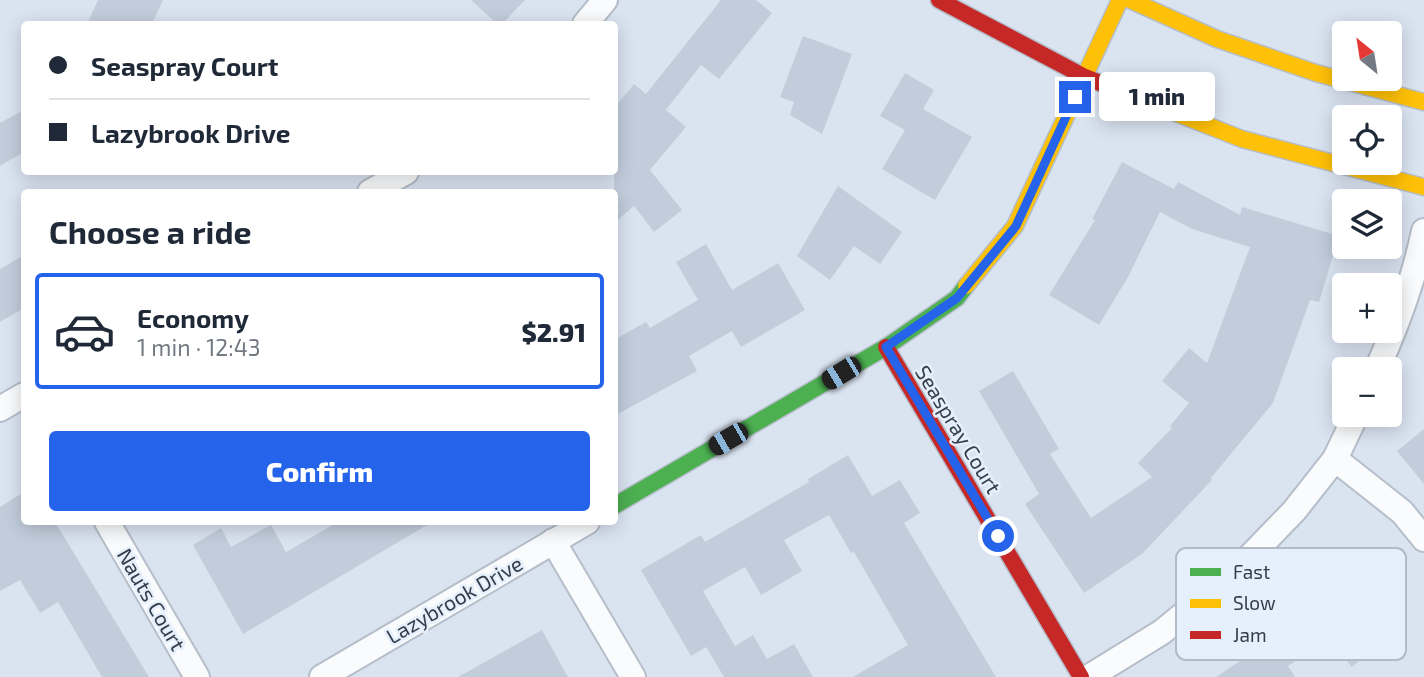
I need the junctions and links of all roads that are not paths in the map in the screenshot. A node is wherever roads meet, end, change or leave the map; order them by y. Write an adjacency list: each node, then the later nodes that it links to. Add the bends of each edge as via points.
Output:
1 (605, 0): 5 (street)
2 (939, 0): 6 (street)
3 (1121, 0): 6 (street)
4 (1130, 0): 7 (street, via 1217,39 1316,73)
5 (588, 21)
6 (1084, 77): 9 (street, via 1242,139); 12 (street, via 1016,226 957,298)
7 (1424, 102)
8 (401, 175): 10 (street)
9 (1424, 187)
10 (375, 189)
11 (1424, 231): 13 (street)
12 (886, 347): 18 (street); 28 (street, Seaspray Court)
13 (1382, 357)
14 (21, 397): 15 (street)
15 (0, 409)
16 (1350, 427): 17 (street)
17 (1335, 459): 21 (street, via 1402,512); 23 (street)
18 (618, 504)
19 (109, 525): 25 (street, Nauts Court)
20 (582, 525): 22 (street, Lazybrook Drive)
21 (1424, 538)
22 (554, 541): 26 (street, Lazybrook Drive); 27 (street)
23 (1258, 548)
24 (1176, 620): 29 (street)
25 (197, 677)
26 (322, 677)
27 (633, 677)
28 (1081, 677)
29 (1089, 677)

